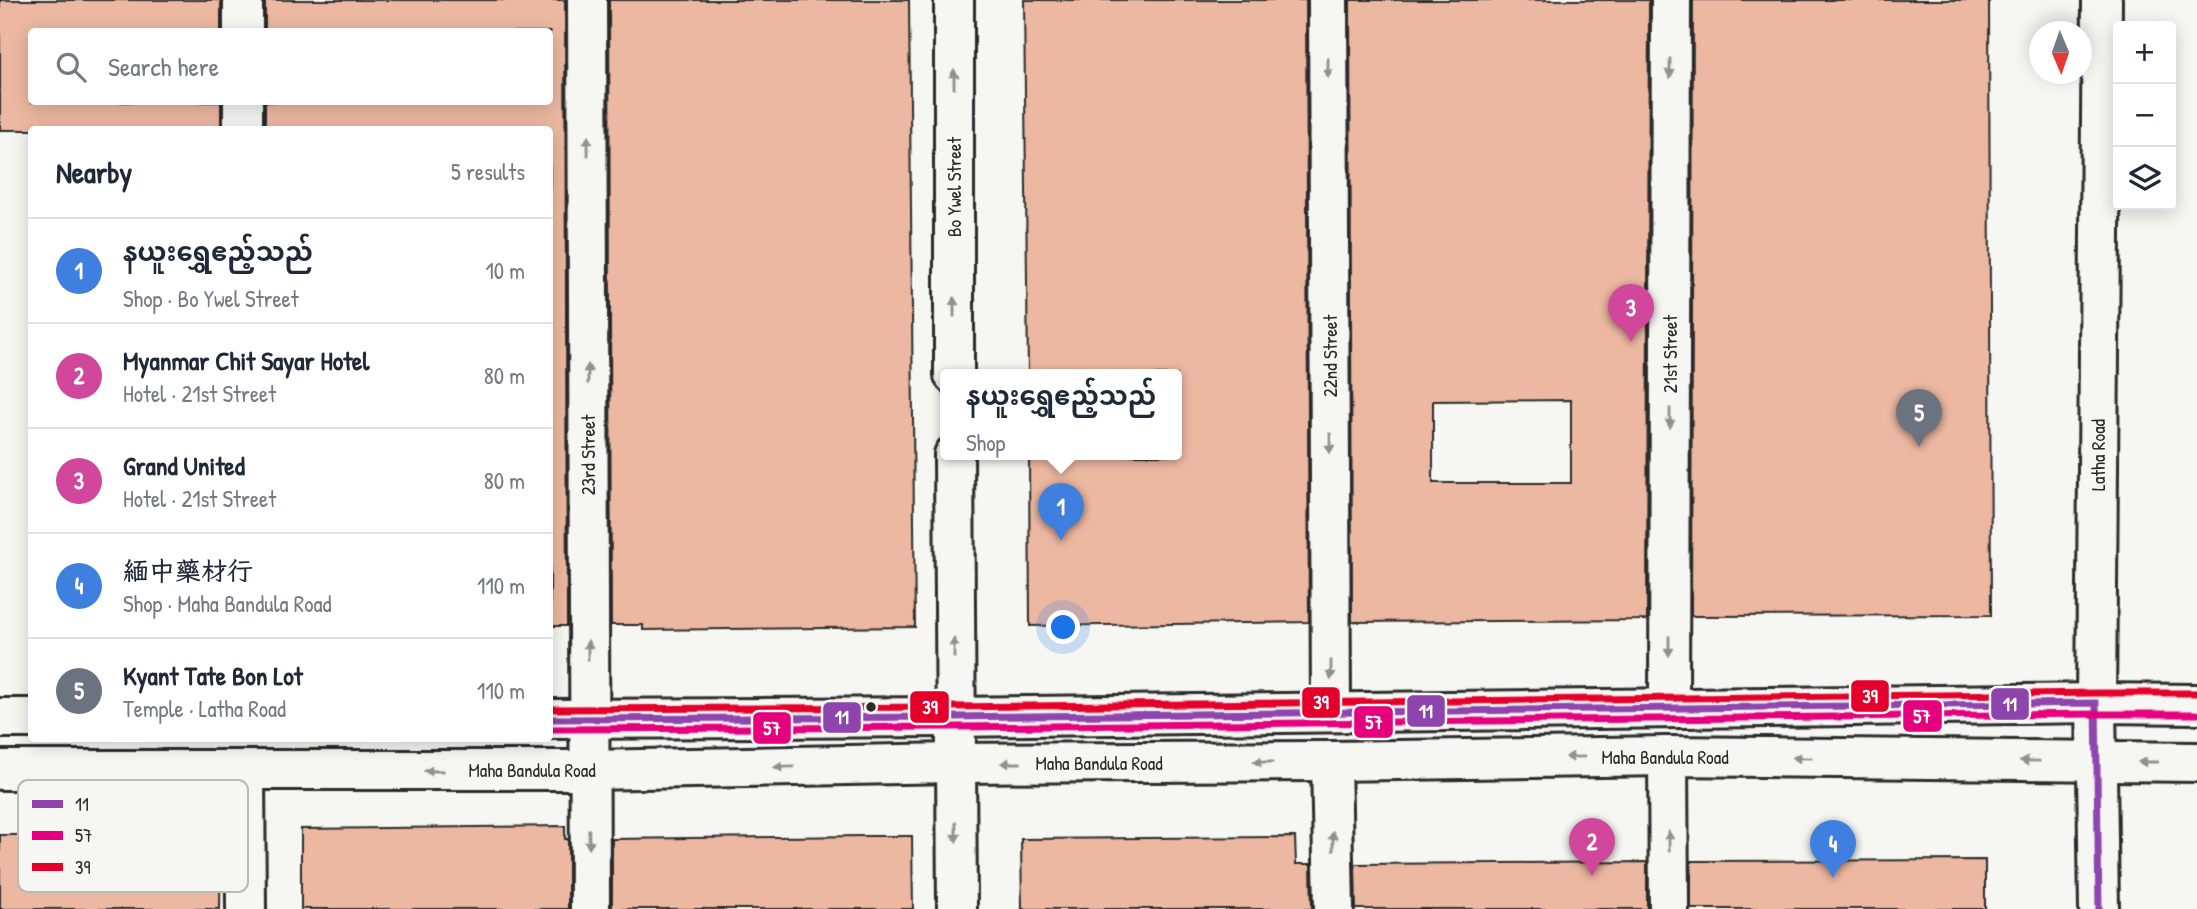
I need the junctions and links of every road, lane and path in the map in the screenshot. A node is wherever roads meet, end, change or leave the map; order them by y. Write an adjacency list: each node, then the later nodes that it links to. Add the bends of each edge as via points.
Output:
1 (243, 0): 7 (main road)
2 (587, 0): 20 (main road, 23rd Street, one-way to 2)
3 (954, 0): 10 (main road, Bo Ywel Street, one-way to 3)
4 (1328, 0): 16 (main road, 22nd Street, one-way to 16)
5 (1671, 0): 14 (main road, 21st Street, one-way to 14)
6 (2102, 0): 12 (main road, Latha Road)
7 (243, 28)
8 (243, 105): 9 (main road)
9 (243, 126)
10 (954, 369)
11 (954, 460): 17 (main road, one-way to 11)
12 (2096, 703): 13 (main road); 14 (main road); 25 (main road, Latha Road)
13 (2197, 704)
14 (1669, 708): 15 (main road)
15 (1475, 710): 16 (main road); 23 (main road)
16 (1331, 712): 17 (main road)
17 (954, 717): 20 (main road); 27 (main road)
18 (0, 718): 19 (main road)
19 (28, 718)
20 (588, 718): 21 (main road); 29 (main road, 23rd Street)
21 (553, 719)
22 (1668, 755): 23 (main road, Maha Bandula Road, one-way to 23); 25 (main road, Maha Bandula Road, one-way to 22); 35 (main road, one-way to 22)
23 (1476, 759): 24 (main road, Maha Bandula Road)
24 (1331, 761): 27 (main road, Maha Bandula Road, one-way to 27); 34 (main road, one-way to 24)
25 (2098, 762): 26 (main road, Maha Bandula Road, one-way to 25); 36 (main road, Latha Road)
26 (2197, 762)
27 (954, 764): 29 (main road, Maha Bandula Road, one-way to 29); 33 (main road, one-way to 33)
28 (0, 770): 30 (main road, Maha Bandula Road)
29 (588, 770): 30 (main road, Maha Bandula Road, one-way to 30); 32 (main road, 23rd Street, one-way to 32)
30 (244, 771): 31 (main road)
31 (244, 780)
32 (590, 909)
33 (957, 909)
34 (1334, 909)
35 (1669, 909)
36 (2099, 909)

